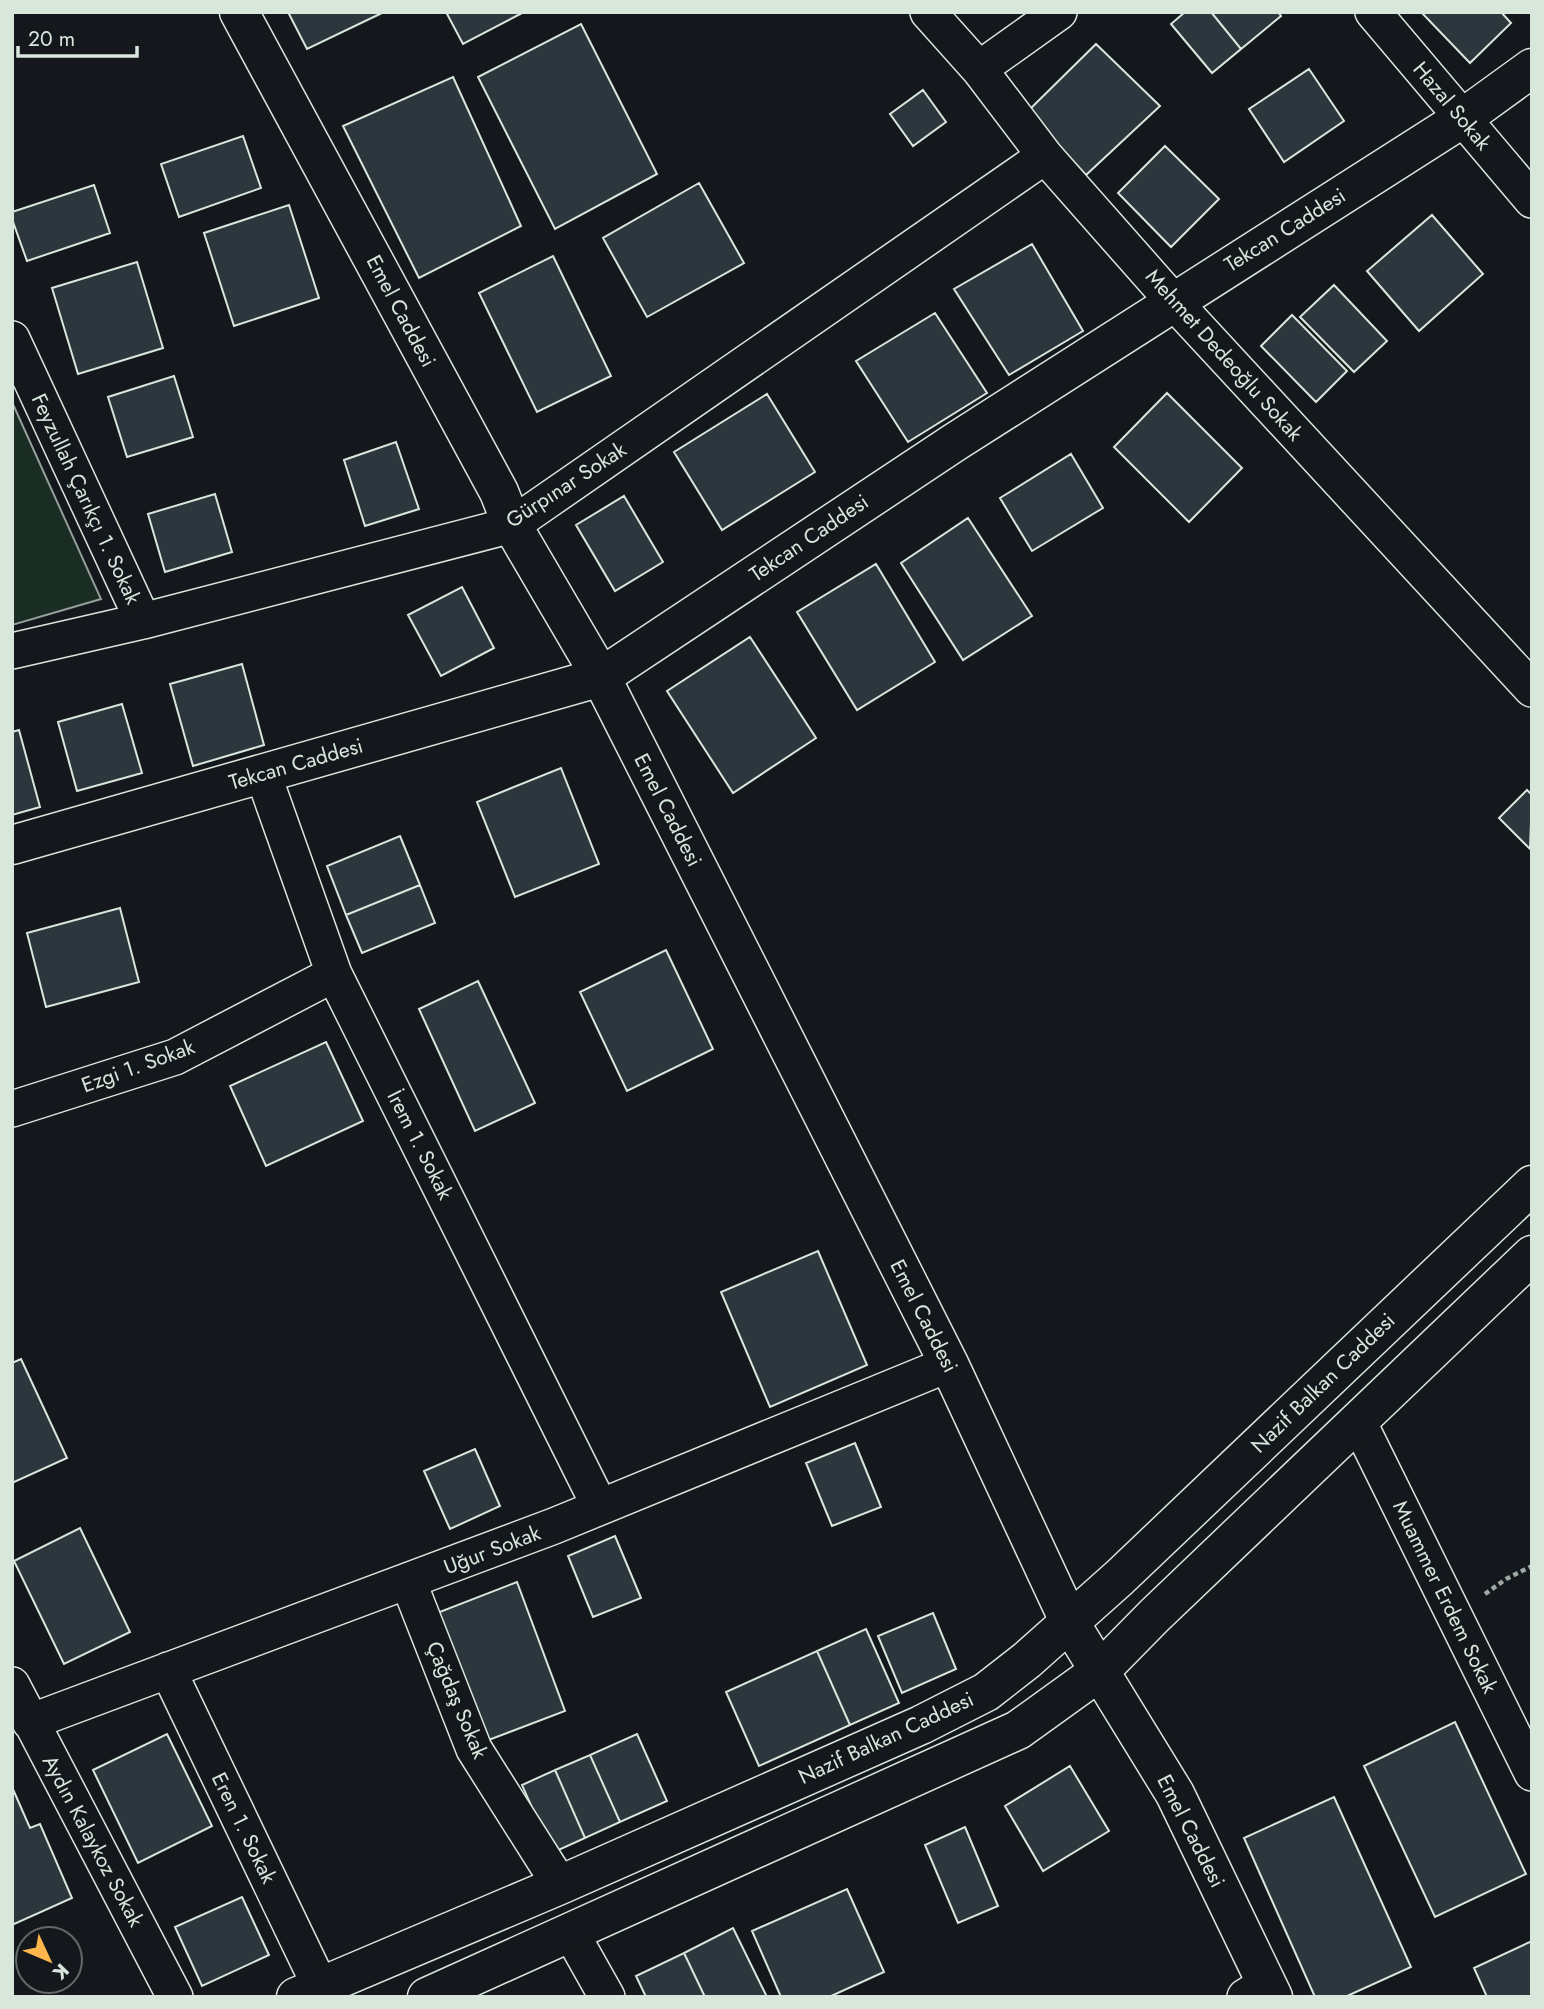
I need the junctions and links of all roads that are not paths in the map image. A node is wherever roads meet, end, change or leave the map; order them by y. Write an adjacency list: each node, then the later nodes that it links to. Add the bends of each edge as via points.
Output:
1 (239, 12): 12 (street, Emel Caddesi, via 499,492)
2 (928, 12): 6 (street, Mehmet Dedeoğlu Sokak)
3 (1059, 12): 6 (street)
4 (1373, 12): 7 (street, Hazal Sokak)
5 (1532, 68): 7 (street, Tekcan Caddesi)
6 (979, 69): 8 (street, Mehmet Dedeoğlu Sokak)
7 (1463, 118): 9 (street, Hazal Sokak); 10 (street, Tekcan Caddesi)
8 (1045, 156): 10 (street, Mehmet Dedeoğlu Sokak); 12 (street, Gürpınar Sokak)
9 (1532, 200)
10 (1173, 301): 15 (street, Tekcan Caddesi); 16 (street, Mehmet Dedeoğlu Sokak)
11 (12, 339): 13 (street, Feyzullah Çarıkçı 1. Sokak)
12 (512, 525): 13 (street, Gürpınar Sokak); 15 (street, Emel Caddesi)
13 (143, 621): 14 (street, Gürpınar Sokak)
14 (12, 651)
15 (601, 677): 17 (street, Tekcan Caddesi); 23 (street, Emel Caddesi)
16 (1532, 689)
17 (263, 774): 18 (street, Tekcan Caddesi); 19 (street, İrem 1. Sokak)
18 (12, 845)
19 (334, 974): 20 (street, Ezgi 1. Sokak, via 175,1057); 25 (street, İrem 1. Sokak)
20 (12, 1109)
21 (1532, 1185): 27 (street, Nazif Balkan Caddesi)
22 (1532, 1255): 24 (street)
23 (948, 1364): 25 (street, Uğur Sokak); 27 (street, Emel Caddesi)
24 (1357, 1422): 29 (street); 32 (street, Muammer Erdem Sokak)
25 (600, 1507): 26 (street, Uğur Sokak)
26 (408, 1581): 28 (street, Uğur Sokak); 33 (street, Çağdaş Sokak, via 474,1749)
27 (1070, 1623): 29 (street, Emel Caddesi); 33 (street, Nazif Balkan Caddesi, via 986,1692)
28 (168, 1670): 31 (street, Uğur Sokak); 35 (street, Eren 1. Sokak)
29 (1100, 1671): 34 (street, via 1018,1730); 36 (street, Emel Caddesi, via 1175,1794)
30 (12, 1685): 31 (street, Aydın Kalaykoz Sokak)
31 (30, 1722): 37 (street, Aydın Kalaykoz Sokak)
32 (1531, 1769)
33 (560, 1885): 35 (street, Nazif Balkan Caddesi)
34 (571, 1933): 38 (street); 39 (street)
35 (308, 1991)
36 (1261, 1992)
37 (175, 1997)
38 (428, 1997)
39 (607, 1997)

